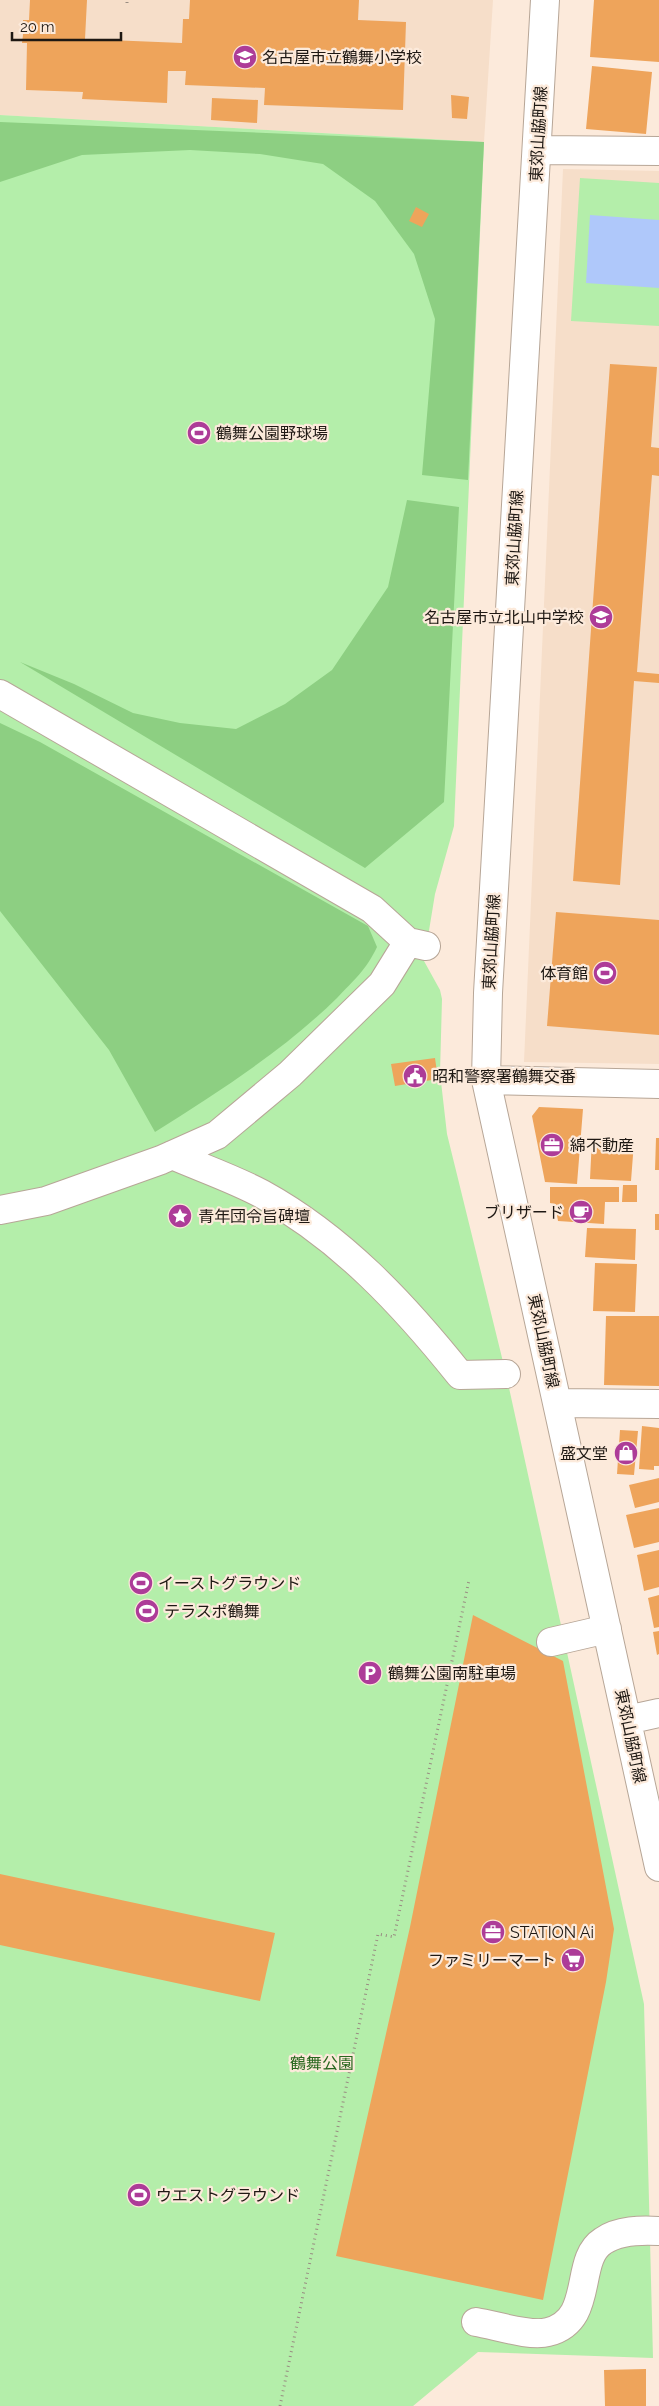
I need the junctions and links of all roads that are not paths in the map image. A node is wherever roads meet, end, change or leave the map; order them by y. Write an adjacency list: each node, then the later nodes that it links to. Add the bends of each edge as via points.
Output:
1 (545, 0): 2 (street, 東郊山脇町線)
2 (537, 150): 3 (street); 5 (street, 東郊山脇町線, via 488,994)
3 (659, 151)
4 (0, 694): 7 (street, via 372,908 417,944 382,984 290,1074 216,1135)
5 (486, 1080): 6 (street); 10 (street, 東郊山脇町線)
6 (659, 1084)
7 (172, 1155): 8 (street, via 46,1201); 9 (street, via 262,1194 327,1236 359,1263 424,1331 460,1375)
8 (0, 1210)
9 (506, 1374)
10 (558, 1402): 11 (street); 12 (street, 東郊山脇町線)
11 (659, 1404)
12 (607, 1629): 13 (street); 15 (street, 東郊山脇町線)
13 (550, 1642)
14 (659, 1713): 15 (street)
15 (627, 1720): 16 (street, 東郊山脇町線)
16 (659, 1867)
17 (659, 2231): 18 (street, via 626,2232 602,2241 589,2263 572,2318 561,2327 539,2332)
18 (476, 2322)

